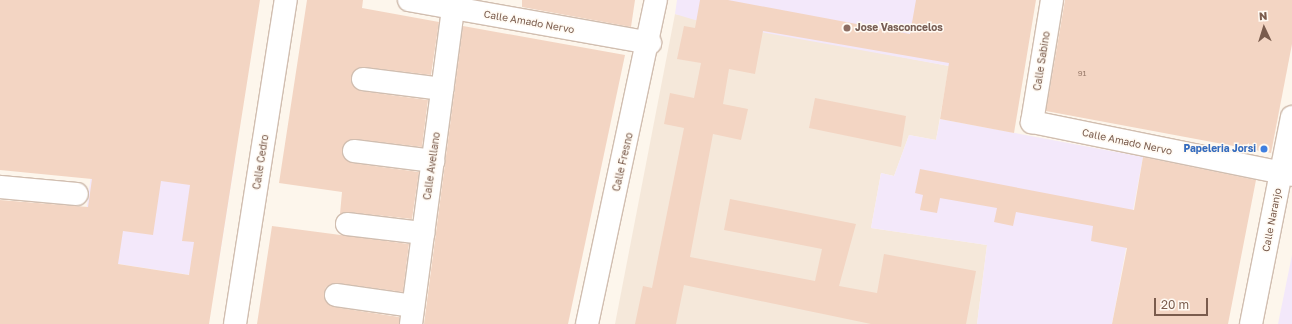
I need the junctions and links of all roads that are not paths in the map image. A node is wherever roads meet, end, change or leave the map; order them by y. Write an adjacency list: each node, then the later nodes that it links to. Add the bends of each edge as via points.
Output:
1 (286, 0): 20 (street, Calle Cedro)
2 (409, 0): 5 (street, Calle Amado Nervo)
3 (656, 0): 6 (street, Calle Fresno)
4 (1052, 0): 10 (street, Calle Sabino)
5 (453, 8): 6 (street, Calle Amado Nervo); 8 (street, Calle Avellano)
6 (650, 43): 21 (street, Calle Fresno)
7 (363, 79): 8 (street)
8 (442, 89): 12 (street, Calle Avellano)
9 (1292, 117): 13 (street, Calle Naranjo)
10 (1032, 122): 13 (street, Calle Amado Nervo)
11 (354, 151): 12 (street)
12 (433, 161): 17 (street, Calle Avellano)
13 (1286, 174): 22 (street, Calle Naranjo)
14 (0, 187): 15 (street)
15 (78, 194)
16 (347, 224): 17 (street)
17 (423, 233): 19 (street, Calle Avellano)
18 (336, 295): 19 (street)
19 (412, 315)
20 (235, 324)
21 (587, 324)
22 (1251, 324)

